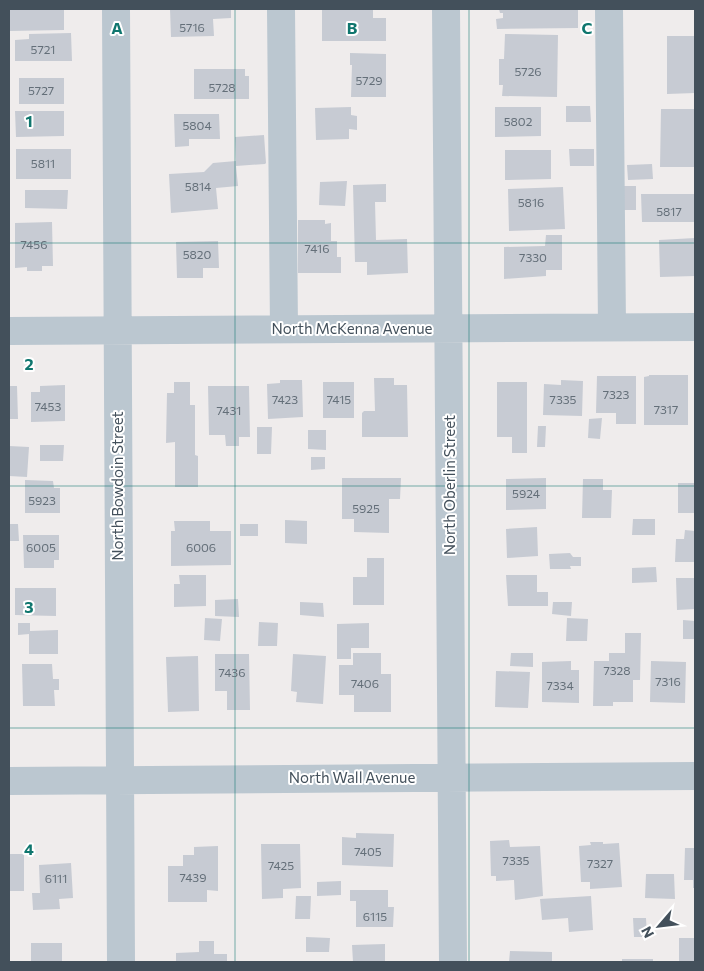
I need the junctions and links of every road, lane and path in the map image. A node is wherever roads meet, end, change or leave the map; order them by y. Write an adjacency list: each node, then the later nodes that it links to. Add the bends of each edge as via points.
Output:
1 (116, 9): 8 (street, North Bowdoin Street)
2 (281, 9): 9 (street)
3 (446, 9): 7 (street, North Oberlin Street)
4 (609, 9): 5 (street)
5 (612, 327): 6 (street, North McKenna Avenue); 7 (street, North McKenna Avenue)
6 (695, 327)
7 (449, 328): 9 (street, North McKenna Avenue); 12 (street, North Oberlin Street)
8 (118, 330): 9 (street, North McKenna Avenue); 10 (street, North McKenna Avenue); 13 (street, North Bowdoin Street)
9 (284, 330)
10 (9, 331)
11 (695, 776): 12 (street, North Wall Avenue)
12 (451, 778): 13 (street, North Wall Avenue); 16 (street, North Oberlin Street)
13 (119, 780): 14 (street, North Wall Avenue); 15 (street, North Bowdoin Street)
14 (9, 781)
15 (121, 962)
16 (453, 962)

